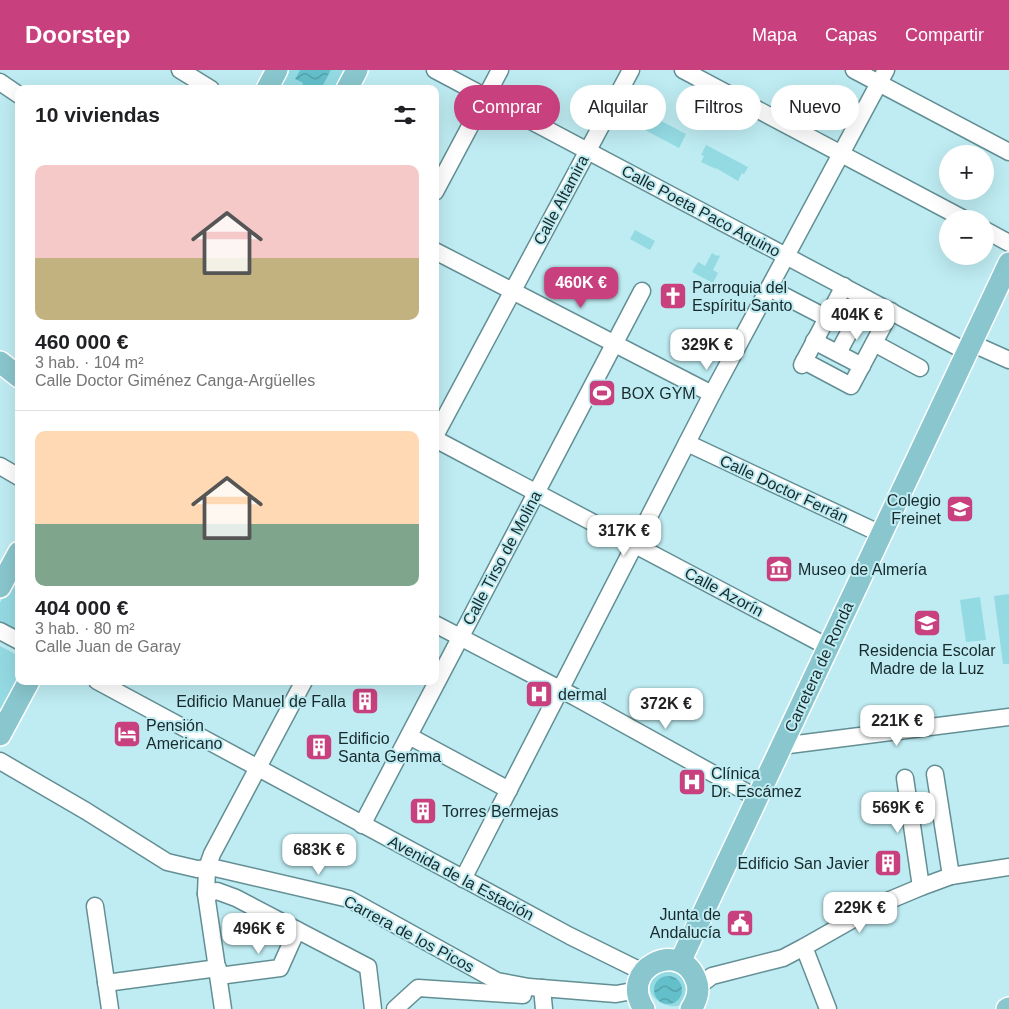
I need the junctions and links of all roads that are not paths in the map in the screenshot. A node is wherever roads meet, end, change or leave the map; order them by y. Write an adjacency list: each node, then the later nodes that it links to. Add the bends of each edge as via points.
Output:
1 (180, 70): 11 (street)
2 (278, 70): 12 (main road)
3 (357, 70): 13 (main road)
4 (435, 70): 14 (street, Calle Poeta Paco Aquino)
5 (500, 70): 15 (street)
6 (630, 70): 19 (street, Calle Altamira)
7 (683, 70): 21 (street)
8 (854, 70): 9 (street)
9 (882, 77): 20 (street); 21 (street)
10 (0, 82): 16 (street)
11 (204, 85)
12 (269, 85)
13 (349, 85)
14 (463, 85)
15 (492, 85)
16 (15, 93)
17 (468, 130): 22 (street)
18 (548, 130): 19 (street, Calle Poeta Paco Aquino)
19 (587, 151): 27 (street, Calle Poeta Paco Aquino); 31 (street, Calle Altamira)
20 (1009, 152)
21 (841, 154): 23 (street); 27 (street)
22 (439, 185)
23 (947, 210)
24 (994, 235): 25 (street)
25 (1009, 243)
26 (439, 253): 31 (street)
27 (786, 256): 29 (street, Calle Poeta Paco Aquino); 30 (street)
28 (1009, 263): 39 (main road, Carretera de Ronda)
29 (844, 286): 33 (street, Calle Poeta Paco Aquino); 35 (street)
30 (769, 288): 35 (street); 46 (street)
31 (512, 291): 38 (street); 47 (street, Calle Altamira)
32 (642, 292): 38 (street, Calle Tirso de Molina)
33 (867, 299): 34 (street, Calle Poeta Paco Aquino); 40 (street)
34 (891, 311): 37 (street); 39 (street, Calle Poeta Paco Aquino)
35 (827, 318): 36 (street)
36 (814, 341): 40 (street); 43 (street, via 803,363 851,386)
37 (874, 343): 43 (street); 44 (street)
38 (614, 344): 46 (street); 52 (street, Calle Tirso de Molina)
39 (969, 347): 41 (street, Calle Poeta Paco Aquino); 53 (main road, Carretera de Ronda)
40 (838, 353): 43 (street)
41 (1009, 360)
42 (0, 362): 45 (main road)
43 (862, 366)
44 (920, 368)
45 (15, 374)
46 (712, 394): 49 (street)
47 (439, 430)
48 (439, 440): 52 (street, Calle Azorín)
49 (687, 443): 53 (street, Calle Doctor Ferrán); 54 (street)
50 (0, 466): 51 (street)
51 (15, 475)
52 (536, 492): 54 (street, Calle Azorín); 59 (street, Calle Tirso de Molina)
53 (881, 534): 61 (main road, Carretera de Ronda)
54 (635, 545): 61 (street, Calle Azorín); 67 (street)
55 (15, 559): 56 (main road)
56 (0, 587)
57 (439, 626): 59 (street)
58 (0, 630): 60 (street)
59 (460, 638): 62 (street, Calle Tirso de Molina); 67 (street)
60 (15, 639)
61 (828, 647): 71 (main road, Carretera de Ronda)
62 (439, 678)
63 (27, 685): 69 (main road)
64 (104, 685): 73 (street, Avenida de la Estación)
65 (302, 685): 73 (street)
66 (435, 685): 70 (street, Calle Tirso de Molina)
67 (561, 689): 76 (street); 77 (street)
68 (1009, 717): 71 (street)
69 (0, 735)
70 (408, 736): 76 (street); 78 (street, Calle Tirso de Molina)
71 (781, 746): 77 (main road, Carretera de Ronda)
72 (0, 761): 80 (street, Carrera de los Picos, via 166,862)
73 (258, 768): 78 (street, Avenida de la Estación); 80 (street)
74 (935, 774): 82 (street)
75 (906, 778): 84 (street)
76 (509, 790): 83 (street)
77 (757, 798): 90 (main road, Carretera de Ronda)
78 (362, 824): 83 (street, Avenida de la Estación)
79 (1009, 867): 82 (street)
80 (207, 868): 81 (street, Carrera de los Picos); 85 (street)
81 (240, 874): 86 (street); 94 (street, Carrera de los Picos, via 349,899 496,981)
82 (951, 876): 84 (street)
83 (463, 879): 92 (street, Avenida de la Estación)
84 (921, 887): 89 (street, via 878,905)
85 (206, 894): 86 (street, via 218,891); 91 (street)
86 (236, 898): 88 (street)
87 (95, 906): 93 (street)
88 (297, 930): 91 (street, via 280,968); 99 (street, via 368,967)
89 (804, 947): 95 (street, via 777,959 712,976 700,986); 101 (street)
90 (680, 962): 92 (main road, via 657,961); 95 (main road, via 691,970 698,983)
91 (218, 972): 93 (street); 98 (street)
92 (643, 972): 96 (main road, via 638,982)
93 (106, 983): 97 (street)
94 (543, 998): 96 (street, Carrera de los Picos, via 627,992); 100 (street, via 418,988)
95 (695, 999)
96 (641, 1001)
97 (110, 1009)
98 (223, 1009)
99 (374, 1009)
100 (394, 1009)
101 (828, 1009)

